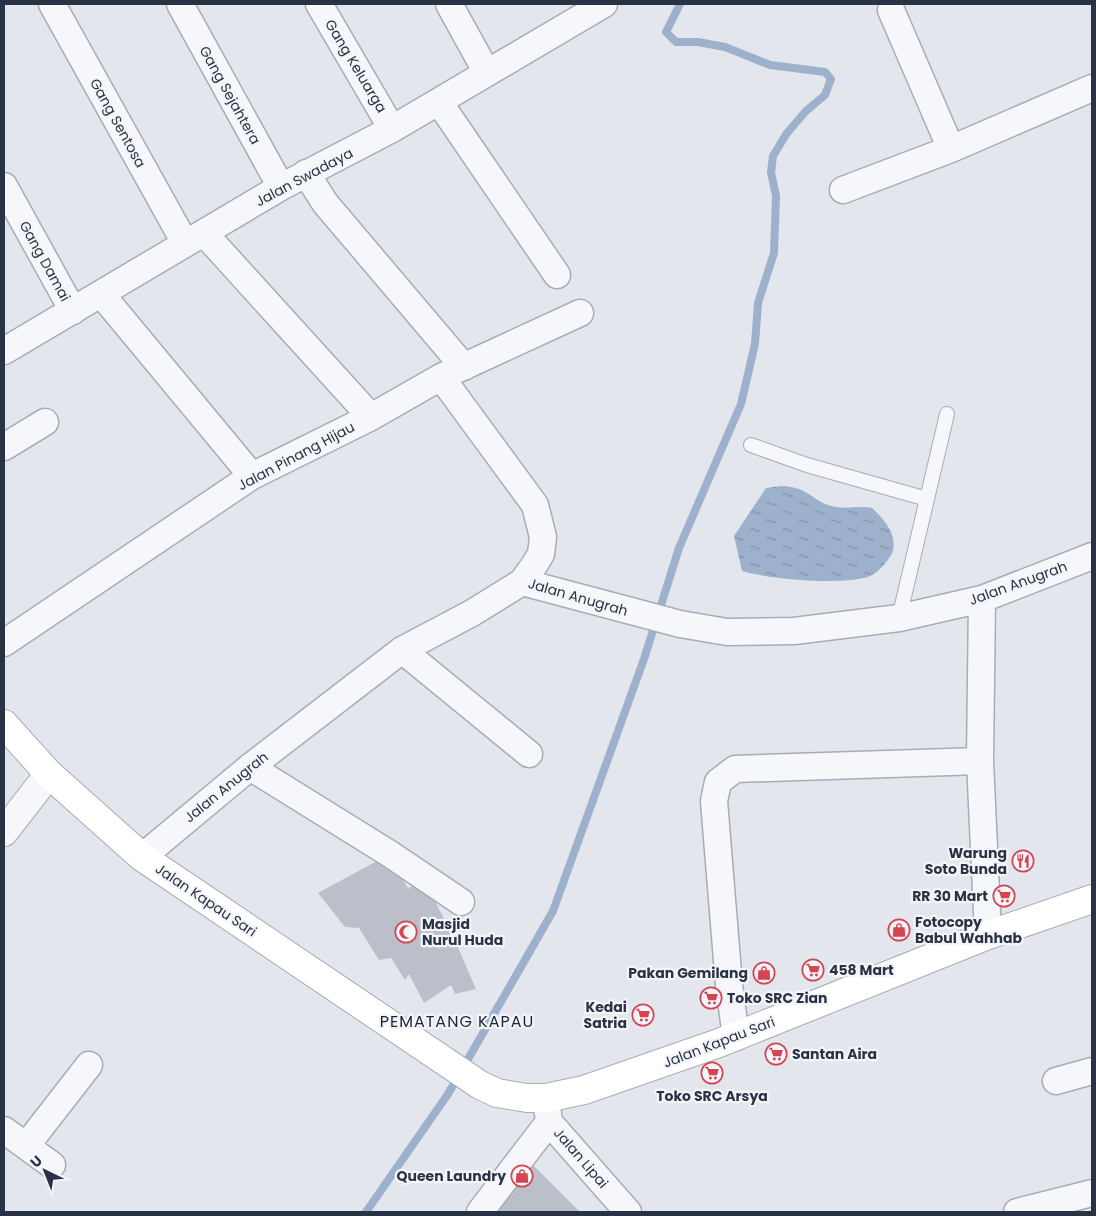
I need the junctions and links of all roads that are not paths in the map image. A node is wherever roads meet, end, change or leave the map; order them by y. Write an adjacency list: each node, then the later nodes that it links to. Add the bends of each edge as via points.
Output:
1 (52, 4): 16 (street, Gang Sentosa)
2 (180, 4): 14 (street, Gang Sejahtera)
3 (319, 4): 10 (street, Gang Keluarga)
4 (449, 4): 7 (street)
5 (599, 5): 7 (street, Jalan Swadaya)
6 (891, 10): 11 (street)
7 (487, 73): 9 (street, Jalan Swadaya)
8 (1092, 88): 11 (street)
9 (439, 102): 10 (street, Jalan Swadaya); 17 (street)
10 (392, 129): 12 (street, Jalan Swadaya)
11 (951, 149): 15 (street)
12 (306, 173): 14 (street, Jalan Swadaya); 22 (street)
13 (4, 186): 19 (street, Gang Damai)
14 (280, 187): 16 (street, Jalan Swadaya)
15 (843, 190)
16 (195, 238): 18 (street, Jalan Swadaya); 24 (street, Gang Sentosa)
17 (557, 275)
18 (102, 295): 19 (street, Jalan Swadaya); 28 (street)
19 (73, 311): 21 (street, Jalan Swadaya)
20 (580, 313): 22 (street, Jalan Pinang Hijau)
21 (4, 351)
22 (452, 372): 24 (street, Jalan Pinang Hijau); 31 (street, via 535,505 541,524 541,554)
23 (946, 414): 29 (lane)
24 (371, 417): 28 (street, Jalan Pinang Hijau)
25 (45, 422): 27 (street)
26 (751, 445): 29 (lane, via 807,465)
27 (4, 447)
28 (252, 476): 34 (street, Jalan Pinang Hijau)
29 (927, 499): 33 (lane)
30 (1092, 556): 32 (street, Jalan Anugrah)
31 (522, 582): 33 (street, Jalan Anugrah, via 648,617 727,632 794,631); 35 (street, Jalan Anugrah)
32 (982, 599): 33 (street, Jalan Anugrah); 38 (street)
33 (899, 618)
34 (4, 643)
35 (402, 650): 37 (street); 39 (street, Jalan Anugrah)
36 (4, 724): 40 (main road, Jalan Kapau Sari)
37 (529, 754)
38 (980, 761): 45 (street); 46 (street, via 735,769 718,782 714,801)
39 (250, 768): 42 (street, Jalan Anugrah); 44 (street)
40 (49, 774): 41 (street); 42 (main road, Jalan Kapau Sari)
41 (4, 832)
42 (142, 857): 50 (main road, Jalan Kapau Sari, via 480,1085)
43 (1092, 899): 45 (main road, Jalan Kapau Sari)
44 (461, 902)
45 (988, 935): 46 (main road, Jalan Kapau Sari)
46 (736, 1037): 50 (main road, Jalan Kapau Sari, via 584,1090)
47 (89, 1065): 52 (street)
48 (1092, 1071): 49 (street)
49 (1056, 1081)
50 (548, 1110): 55 (street); 56 (street, Jalan Lipai)
51 (4, 1130): 52 (street)
52 (26, 1146): 53 (street)
53 (52, 1165)
54 (1092, 1193): 57 (street)
55 (480, 1212)
56 (628, 1212)
57 (1017, 1212)

